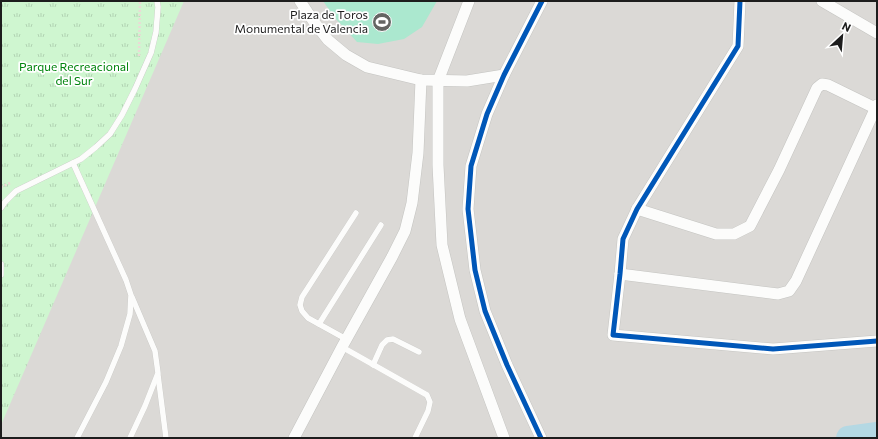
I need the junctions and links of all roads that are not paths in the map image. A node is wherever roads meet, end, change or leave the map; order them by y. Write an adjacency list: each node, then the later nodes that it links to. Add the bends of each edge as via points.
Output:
1 (157, 1): 12 (lane, via 156,32 151,53 122,115 110,134)
2 (300, 1): 9 (street, via 328,40 346,55 367,67)
3 (469, 1): 10 (street)
4 (542, 1): 8 (street)
5 (740, 1): 15 (street, via 738,46)
6 (822, 1): 7 (street)
7 (877, 33)
8 (504, 75): 10 (street, via 467,81); 34 (street, via 487,114 471,166 468,209 475,270 485,311 507,365)
9 (421, 80): 10 (street); 24 (street, via 418,154 412,203 405,231)
10 (438, 81): 33 (street, via 438,165 442,245 460,319)
11 (876, 106): 15 (street, via 828,85 822,84 817,88 750,226 734,234 716,234); 19 (street, via 796,281 789,291 778,294)
12 (73, 163): 13 (lane, via 16,191); 21 (lane)
13 (3, 202): 14 (lane)
14 (1, 208)
15 (637, 209): 19 (street, via 623,239)
16 (356, 213): 22 (lane, via 302,297 302,311)
17 (381, 226): 22 (lane)
18 (1, 264): 20 (lane)
19 (620, 274): 23 (street, via 613,334 773,349)
20 (1, 276)
21 (131, 295): 27 (lane, via 155,351); 28 (lane, via 130,314 121,346 106,382)
22 (319, 324): 24 (lane)
23 (877, 341)
24 (344, 343): 26 (lane); 31 (street)
25 (419, 352): 26 (lane, via 393,339 387,340)
26 (373, 365): 32 (lane, via 427,395 430,402 428,411)
27 (158, 372): 29 (lane); 30 (lane)
28 (77, 438)
29 (130, 438)
30 (166, 438)
31 (294, 438)
32 (416, 438)
33 (504, 438)
34 (542, 438)

